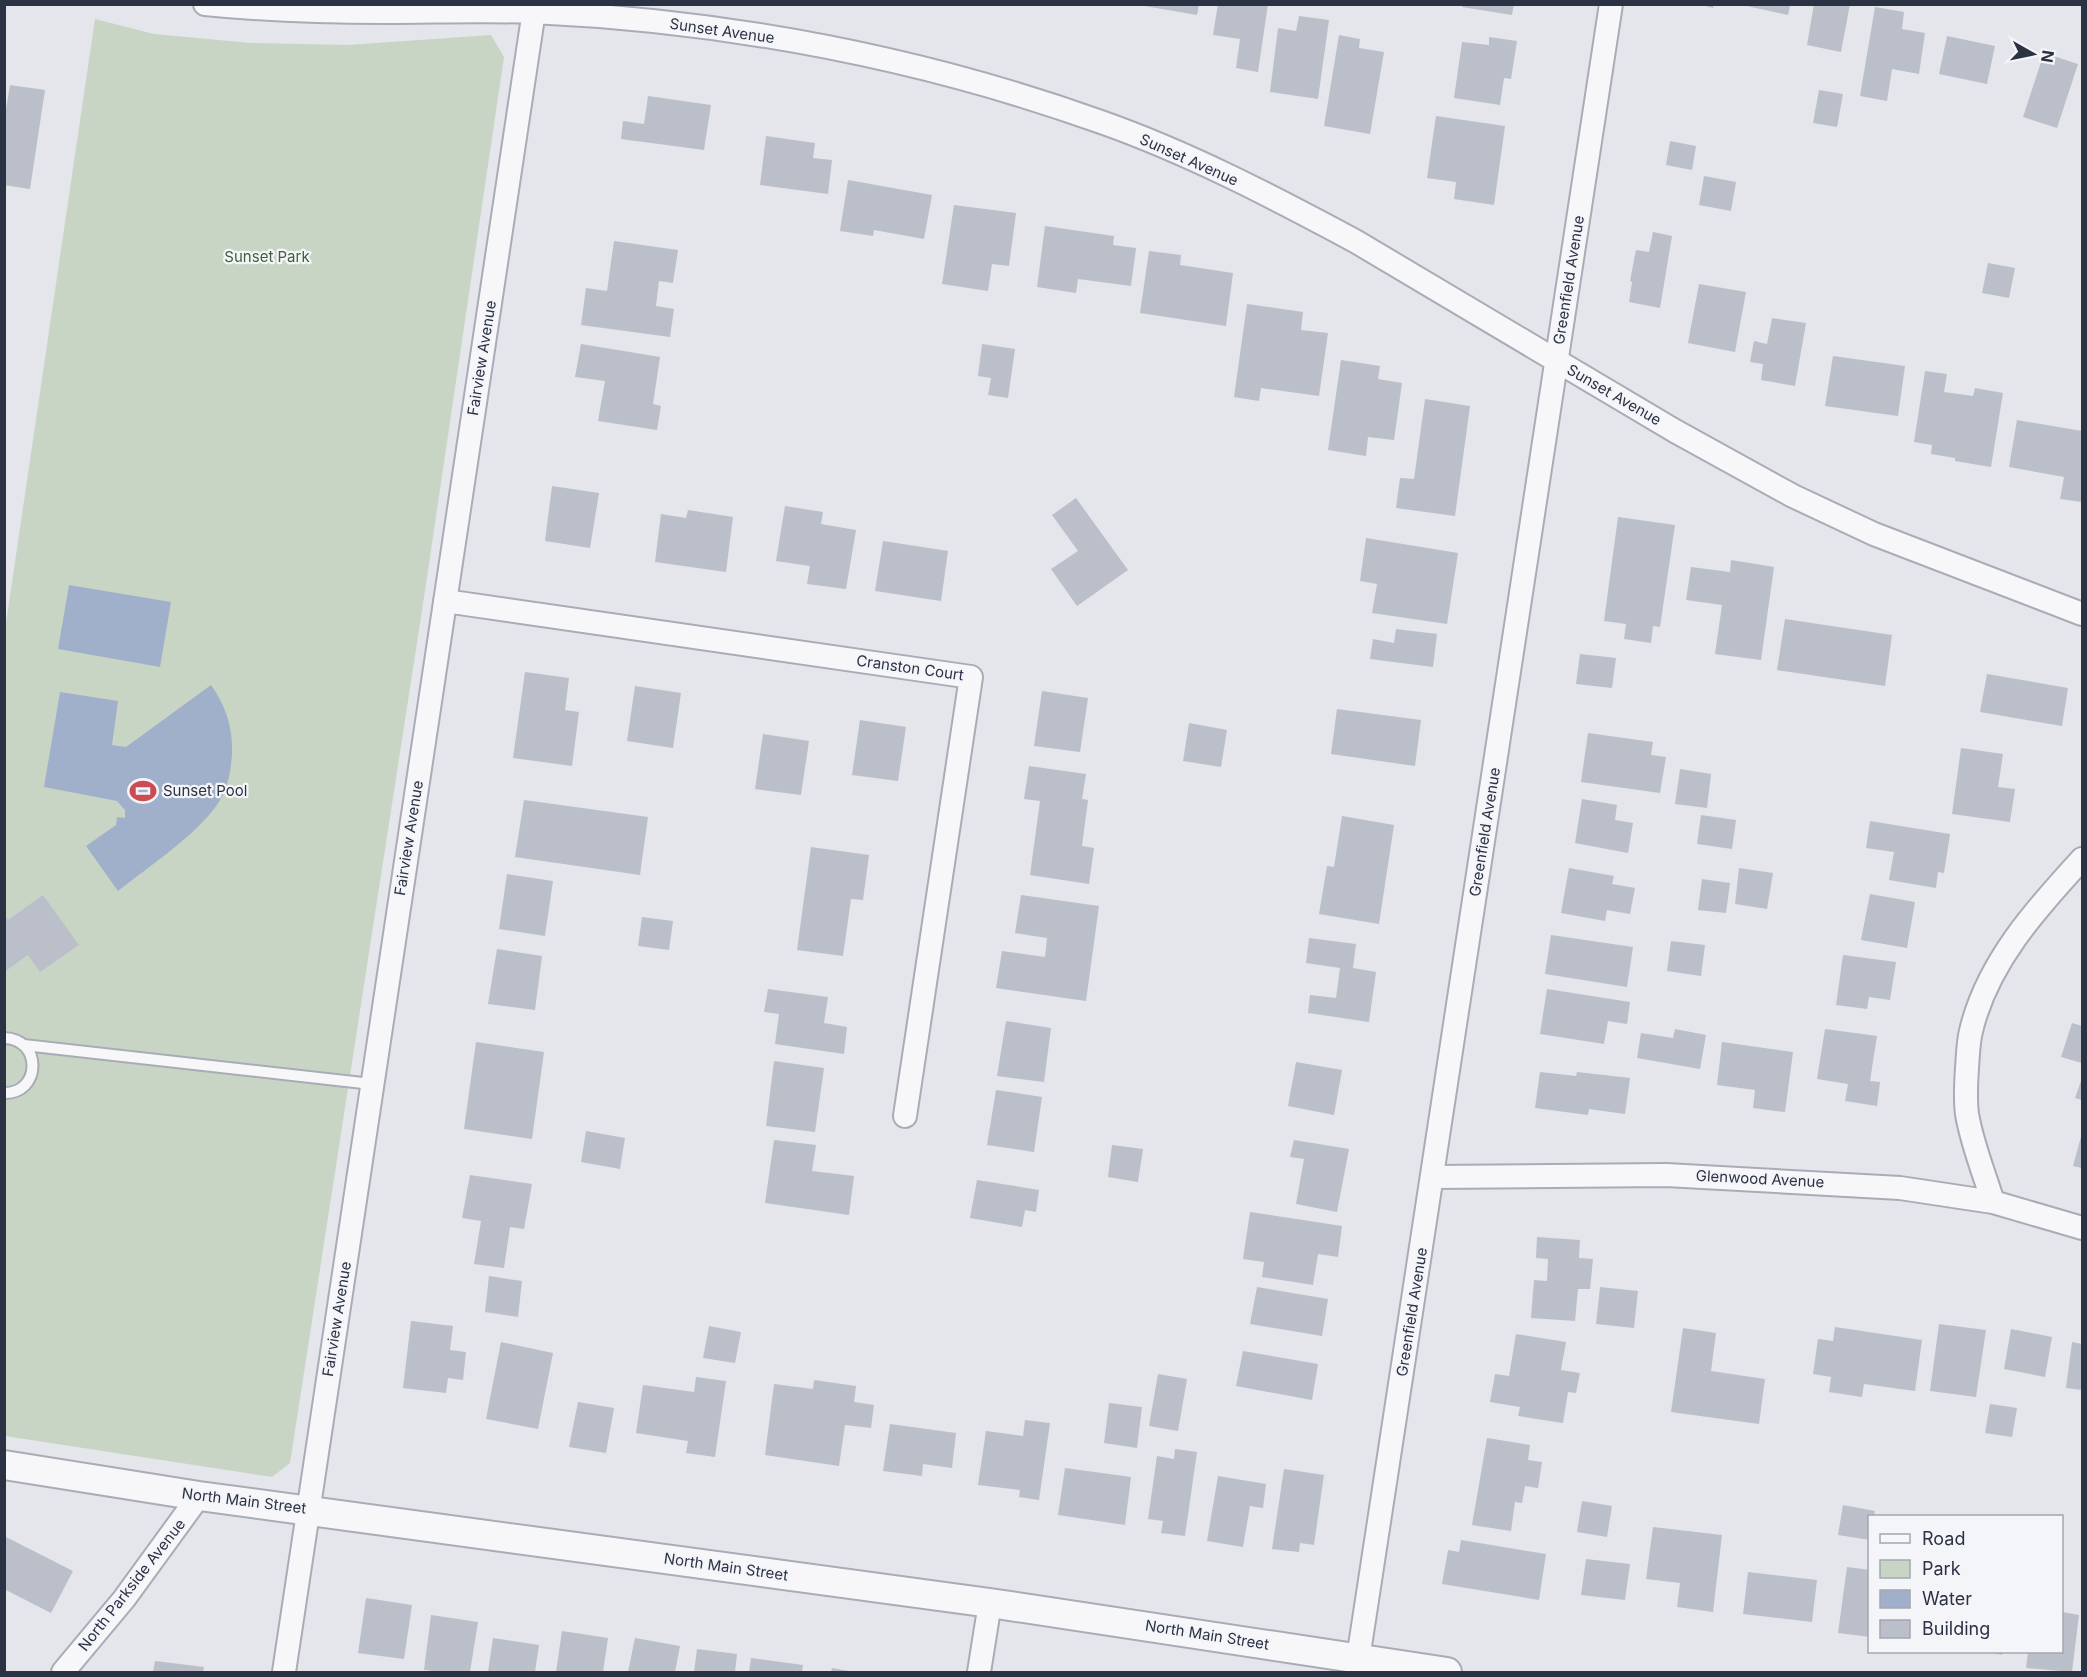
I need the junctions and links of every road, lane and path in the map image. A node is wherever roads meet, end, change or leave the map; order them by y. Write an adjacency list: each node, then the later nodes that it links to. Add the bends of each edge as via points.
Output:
1 (205, 4): 3 (street, Sunset Avenue, via 268,10)
2 (1611, 4): 4 (street, Greenfield Avenue)
3 (535, 8): 4 (street, Sunset Avenue, via 718,29 842,49 965,79 1101,122 1182,154 1302,213); 5 (street, Fairview Avenue)
4 (1556, 361): 6 (street, Sunset Avenue, via 1675,431 1863,530); 13 (street, Greenfield Avenue)
5 (445, 601): 10 (street, Fairview Avenue); 12 (street, Cranston Court, via 971,677)
6 (2082, 614)
7 (2082, 859): 14 (street, via 2010,946 1990,980 1971,1032 1967,1114)
8 (4, 1038): 9 (lane)
9 (24, 1045): 10 (lane); 11 (lane, via 33,1060 31,1078 18,1090)
10 (372, 1084): 18 (street, Fairview Avenue)
11 (4, 1093)
12 (905, 1116)
13 (1433, 1177): 14 (street, Glenwood Avenue, via 1666,1174 1900,1188); 20 (street, Greenfield Avenue)
14 (1993, 1202): 15 (street, Glenwood Avenue)
15 (2082, 1228)
16 (4, 1465): 17 (street, North Main Street)
17 (199, 1496): 18 (street, North Main Street); 21 (street, North Parkside Avenue, via 124,1599)
18 (308, 1510): 19 (street, North Main Street); 22 (street, Fairview Avenue)
19 (990, 1603): 20 (street, North Main Street); 23 (street)
20 (1358, 1659): 24 (street, North Main Street)
21 (63, 1672)
22 (284, 1672)
23 (979, 1672)
24 (1447, 1672)

